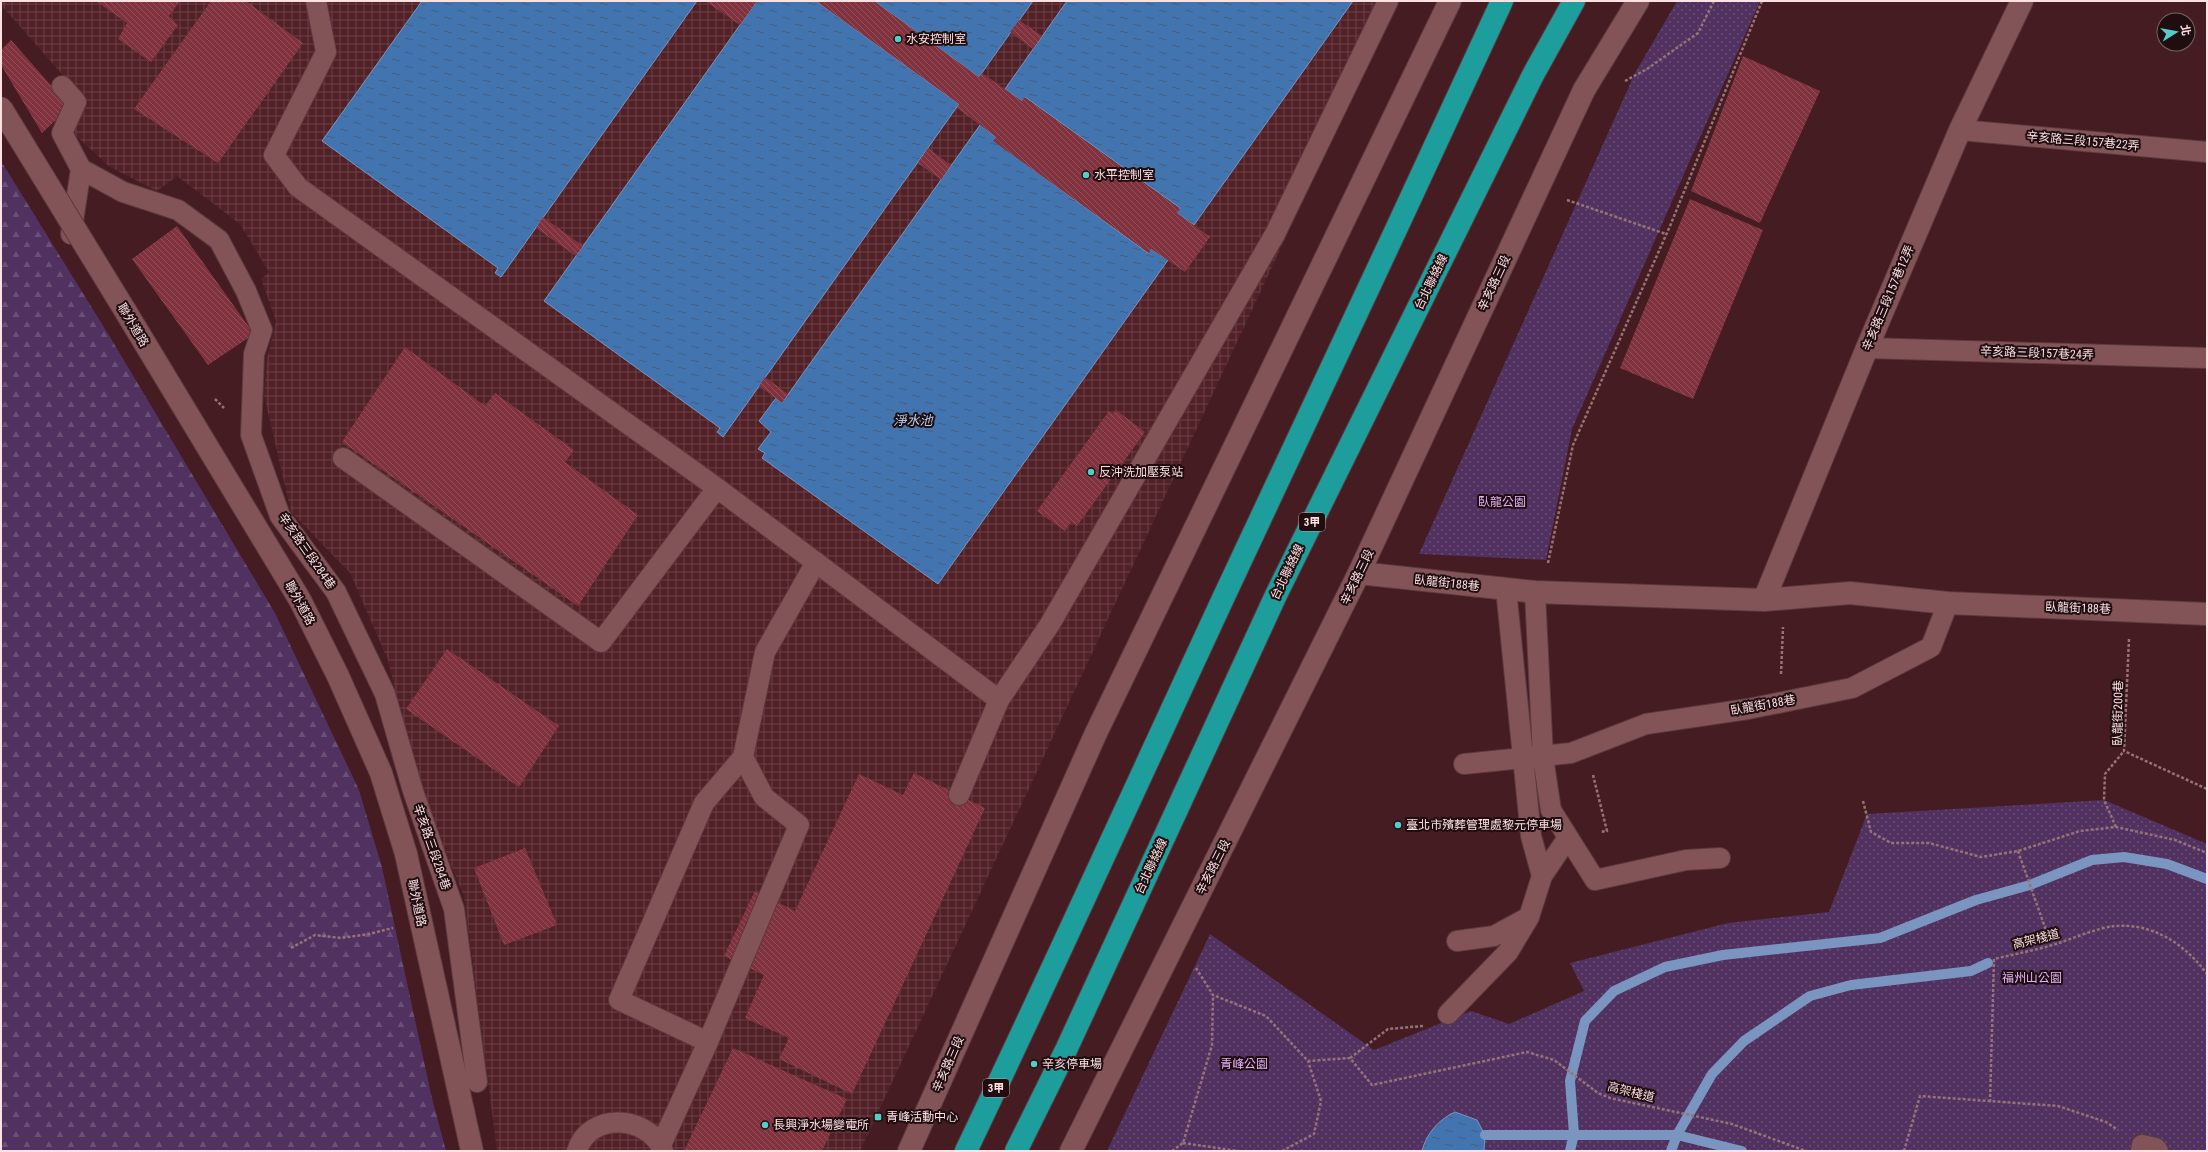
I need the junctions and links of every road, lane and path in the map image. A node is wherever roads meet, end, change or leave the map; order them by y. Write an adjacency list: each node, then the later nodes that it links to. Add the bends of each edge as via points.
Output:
1 (316, 1): 24 (lane, via 326,52 274,155 298,187)
2 (1388, 1): 33 (lane, via 1275,234 1050,624)
3 (1450, 1): 69 (street, 辛亥路三段, via 1096,734)
4 (1502, 1): 70 (highway, 3甲, via 1407,211 1227,589)
5 (1574, 1): 71 (highway, 台北聯絡線 / 3甲, via 1529,82 1276,595 1066,1050)
6 (1638, 1): 26 (street, 辛亥路三段, via 1584,90)
7 (1714, 1): 10 (path, via 1698,33 1647,69)
8 (1762, 1): 19 (path)
9 (2022, 1): 13 (street, 辛亥路三段157巷12弄)
10 (1622, 82)
11 (62, 86): 15 (lane, via 76,102 62,133)
12 (1, 108): 51 (street, 聯外道路, bridge, via 300,600 338,676 381,774 406,854)
13 (1960, 130): 14 (lane, 辛亥路三段157巷22弄); 21 (street, 辛亥路三段157巷12弄)
14 (2207, 152)
15 (81, 169): 18 (lane); 62 (lane, 辛亥路三段284巷, via 123,192 184,214 218,240 246,291 262,330 254,354 251,435 280,516 336,592 385,694 413,791 454,909)
16 (35, 174): 18 (lane)
17 (1568, 200): 19 (path)
18 (71, 234): 20 (lane)
19 (1666, 234): 28 (path, via 1573,445 1550,561)
20 (105, 290)
21 (1867, 348): 22 (lane, 辛亥路三段157巷24弄); 29 (street, 辛亥路三段157巷12弄)
22 (2207, 358)
23 (343, 458): 24 (lane, via 601,642)
24 (717, 488): 25 (lane)
25 (816, 562): 33 (lane); 37 (lane, via 764,652)
26 (1359, 573): 27 (street, 臥龍街188巷); 72 (street, 辛亥路三段)
27 (1506, 589): 28 (street, 臥龍街188巷); 39 (lane)
28 (1534, 592): 29 (street, 臥龍街188巷); 38 (lane)
29 (1774, 599): 30 (street, 臥龍街188巷, via 1850,593); 34 (path)
30 (1948, 603): 31 (street, 臥龍街188巷); 34 (lane, 臥龍街188巷, via 1931,647 1852,688)
31 (2130, 611): 32 (street, 臥龍街188巷); 36 (path, 臥龍街200巷)
32 (2207, 614)
33 (999, 700): 42 (lane)
34 (1780, 702): 35 (lane, 臥龍街188巷, via 1646,724)
35 (1586, 747): 38 (lane, 臥龍街188巷, via 1571,753); 45 (path, via 1607,831)
36 (2124, 751): 41 (path, 臥龍街200巷); 44 (path, via 2105,774 2104,800)
37 (743, 757): 59 (lane, via 764,798 799,825); 59 (lane, via 704,803 619,1000)
38 (1543, 757): 39 (lane, 臥龍街188巷); 45 (lane, via 1551,810)
39 (1523, 758): 40 (lane, 臥龍街188巷); 49 (lane, via 1531,836)
40 (1464, 764)
41 (2207, 789)
42 (959, 795)
43 (1863, 801): 46 (path, via 1871,832 1891,843 1929,843 1981,857)
44 (2116, 827): 46 (path, via 2080,831); 47 (path, via 2175,840)
45 (1567, 839): 48 (lane, via 1595,880 1686,860); 49 (lane)
46 (2018, 851): 52 (path)
47 (2207, 853)
48 (1720, 858)
49 (1542, 876): 50 (lane)
50 (1529, 917): 53 (lane, via 1494,936); 58 (lane, via 1508,952)
51 (421, 921): 54 (path, via 341,938 315,935); 67 (street, 聯外道路)
52 (2048, 936)
53 (1457, 941)
54 (291, 948)
55 (1194, 966): 57 (path)
56 (2207, 974): 63 (path, 高架棧道, via 2185,950 2164,935 2140,926 2113,926 2052,945 1994,959)
57 (1213, 995): 61 (path, via 1266,1016); 64 (path, via 1212,1045)
58 (1448, 1014): 60 (path, via 1422,1026 1388,1029)
59 (708, 1042): 65 (lane)
60 (1350, 1058): 61 (path); 76 (path, 高架棧道, via 1372,1085 1527,1052 1554,1060 1598,1093 1610,1098 1732,1124)
61 (1308, 1061): 75 (path, via 1321,1101 1314,1134)
62 (477, 1082)
63 (1990, 1102): 66 (path, via 2058,1106 2106,1122); 77 (path, via 1920,1096)
64 (1183, 1143): 73 (path); 74 (path)
65 (662, 1148): 68 (lane, via 652,1134 640,1126 626,1122 611,1122 586,1136)
66 (2147, 1149)
67 (472, 1151)
68 (577, 1151)
69 (909, 1151)
70 (966, 1151)
71 (1016, 1151)
72 (1071, 1151)
73 (1172, 1151)
74 (1238, 1151)
75 (1282, 1151)
76 (1806, 1151)
77 (1904, 1151)

